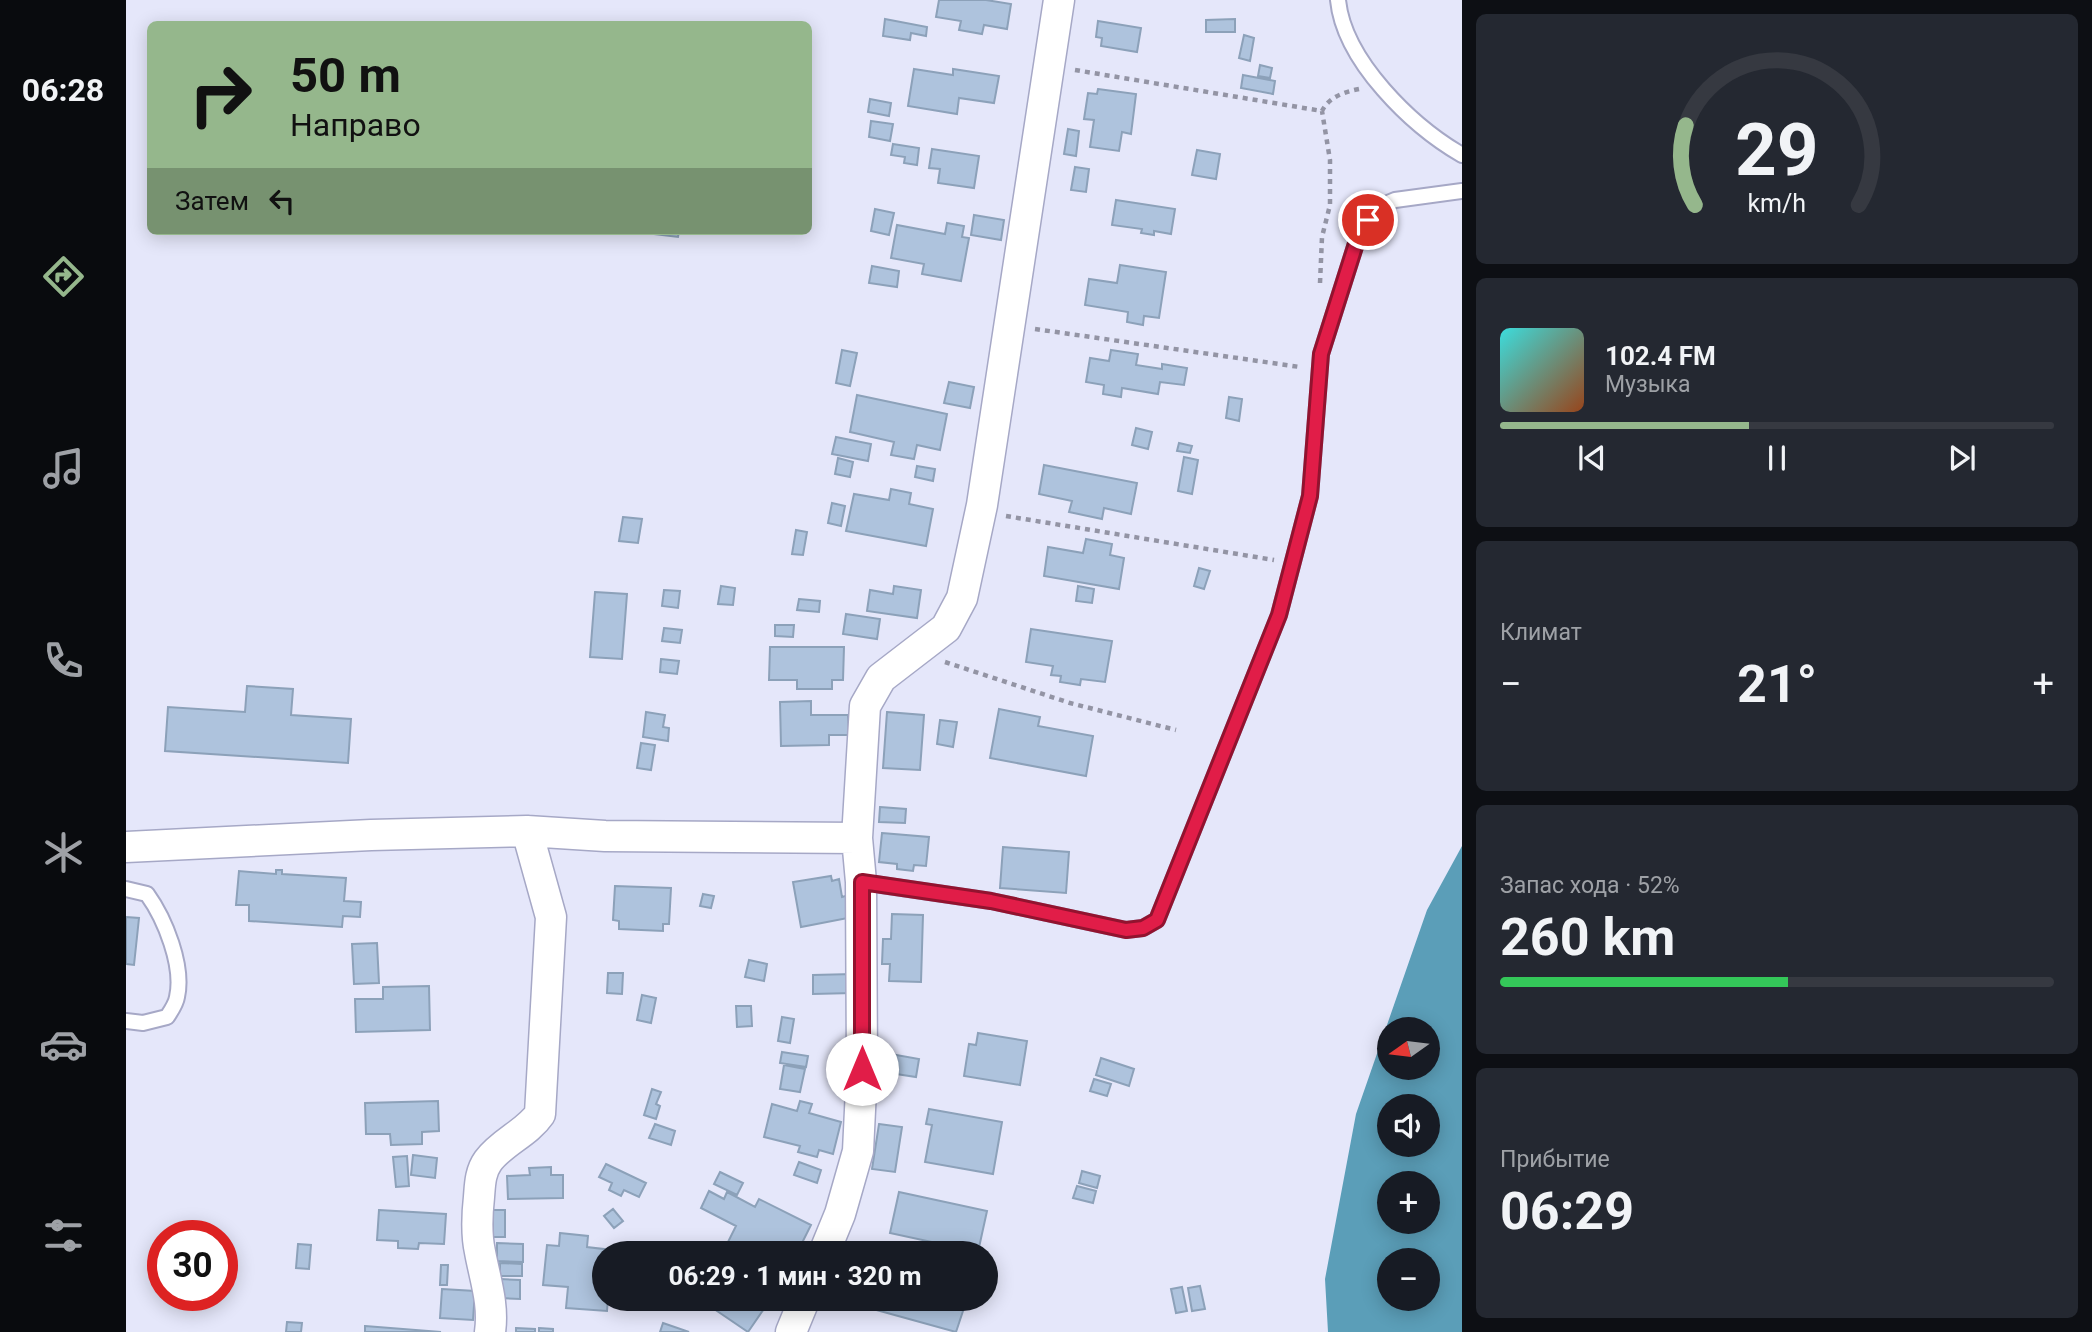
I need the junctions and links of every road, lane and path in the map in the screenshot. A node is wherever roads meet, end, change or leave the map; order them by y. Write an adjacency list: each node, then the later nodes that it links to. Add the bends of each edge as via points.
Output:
1 (1059, 0): 3 (street)
2 (1338, 0): 4 (lane, via 1349,38)
3 (1049, 66): 5 (path); 9 (street)
4 (1385, 91): 5 (path, via 1368,86 1343,92); 6 (lane)
5 (1322, 111): 8 (path, via 1330,205 1322,237)
6 (1462, 155)
7 (1462, 191): 10 (lane, via 1395,200 1376,208 1360,231)
8 (1321, 288)
9 (1010, 325): 10 (path); 11 (street)
10 (1320, 370): 12 (lane, via 1310,496)
11 (981, 512): 12 (path); 13 (street, via 962,598 946,628)
12 (1293, 563): 18 (lane, via 1279,615 1157,920 1126,930 991,901)
13 (915, 652): 14 (path, via 1070,703); 16 (street, via 881,678 865,706)
14 (1176, 730)
15 (527, 831): 16 (street); 17 (street); 23 (street, via 551,917 540,1114 496,1152 480,1177 479,1249 491,1297)
16 (857, 838): 18 (street)
17 (126, 847)
18 (862, 882): 21 (street, via 858,1151)
19 (126, 889): 20 (lane, via 147,894 159,911 179,979 177,1000 167,1017 143,1023)
20 (126, 1021)
21 (829, 1241)
22 (800, 1311): 24 (street)
23 (490, 1332)
24 (791, 1332)

